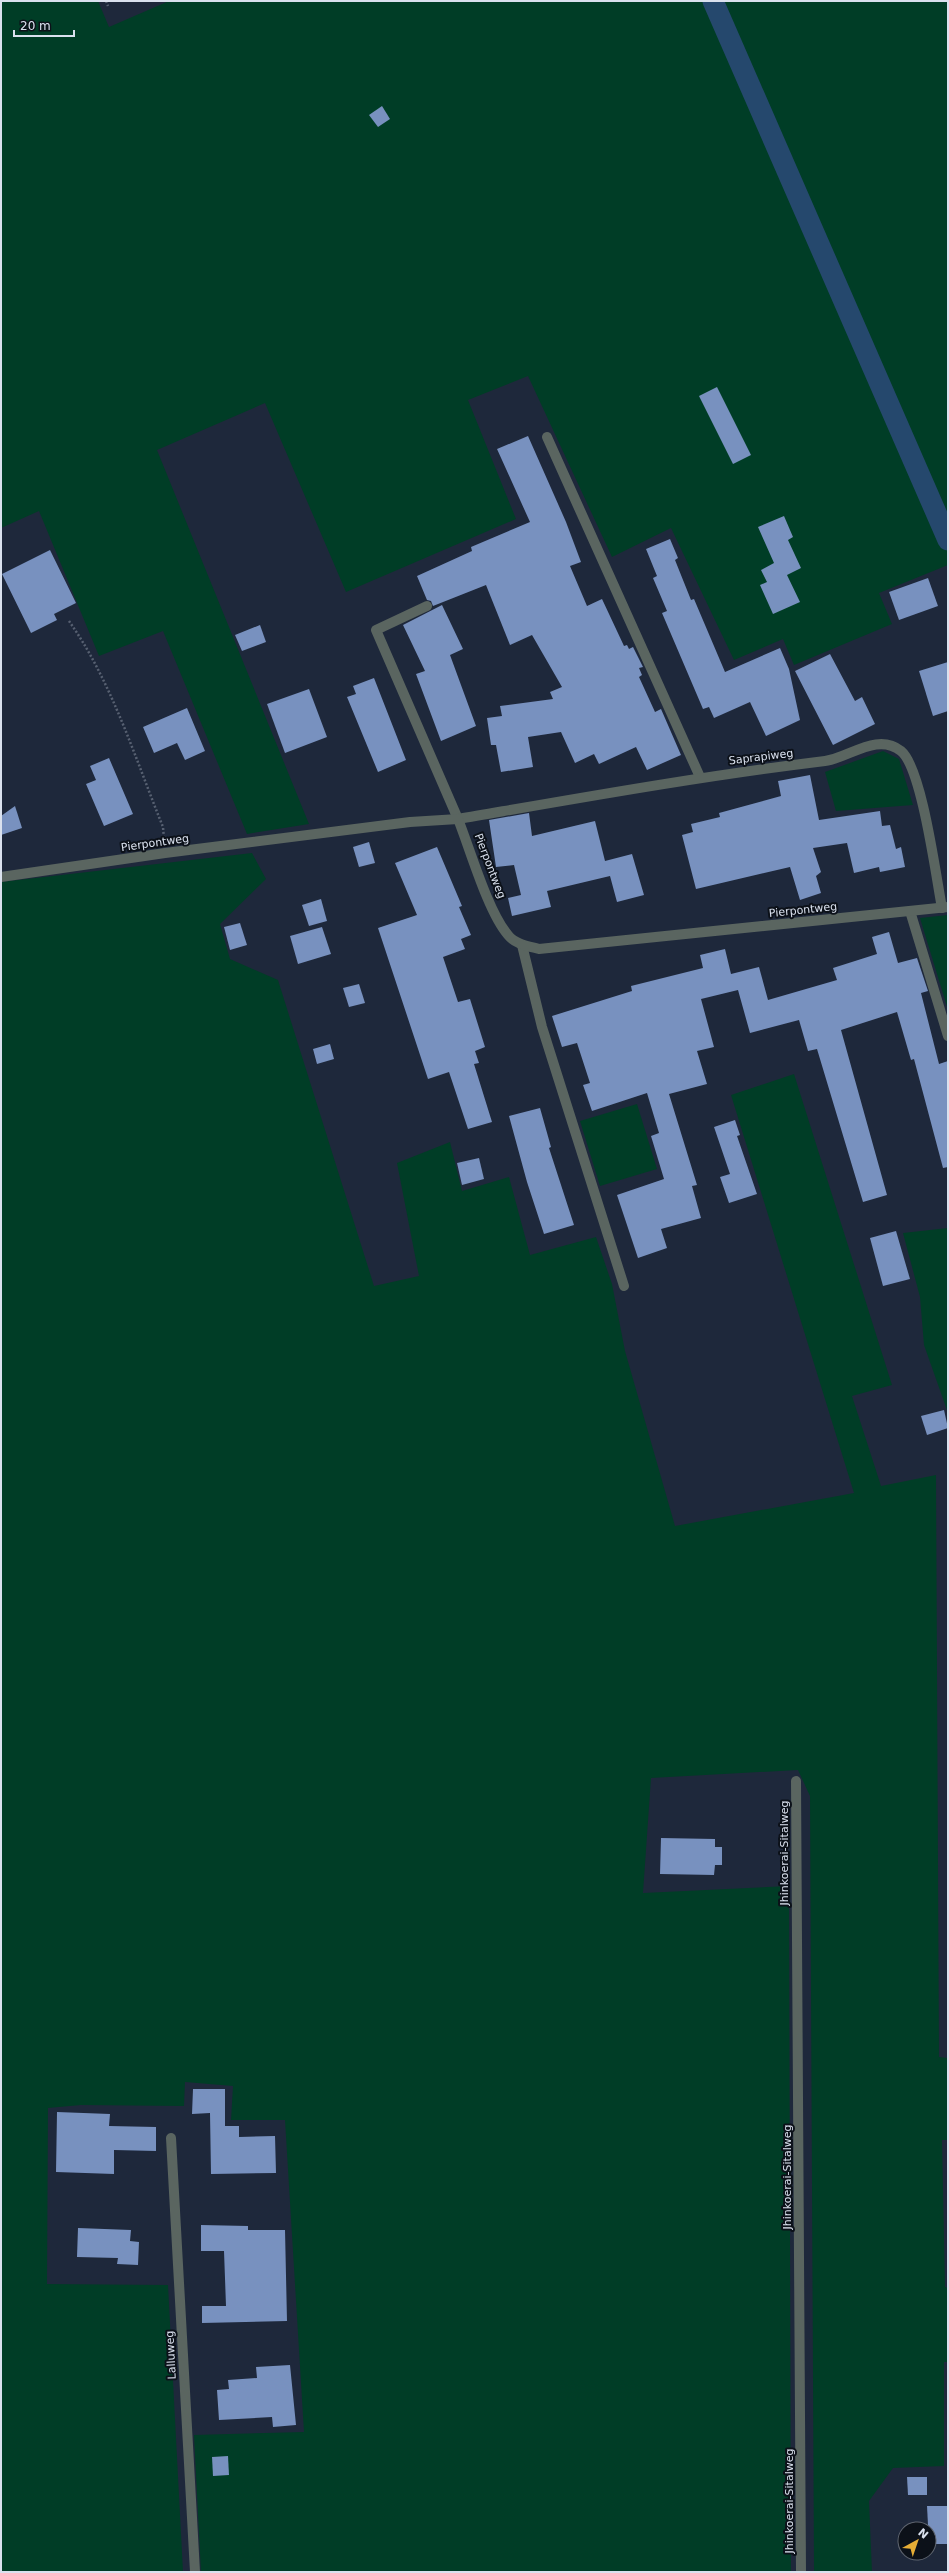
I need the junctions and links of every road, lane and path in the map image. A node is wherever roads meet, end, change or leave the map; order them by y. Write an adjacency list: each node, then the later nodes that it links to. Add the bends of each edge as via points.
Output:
1 (106, 1): 2 (path)
2 (108, 6)
3 (547, 437): 6 (street)
4 (427, 606): 7 (street, via 376,630)
5 (69, 621): 8 (path, via 92,658 164,827)
6 (700, 777): 7 (street, Saprapiweg); 10 (street, Saprapiweg, via 836,760 869,746 893,746 904,754 915,777)
7 (458, 819): 8 (street, Pierpontweg, via 410,822); 12 (street, Pierpontweg, via 498,920 509,936)
8 (165, 853): 9 (street, Pierpontweg)
9 (1, 877)
10 (945, 908): 11 (street, Pierpontweg)
11 (910, 911): 12 (street, Pierpontweg, via 538,949); 13 (street)
12 (522, 944): 14 (street, via 542,1027)
13 (948, 1036)
14 (624, 1286)
15 (796, 1781): 18 (street, Jhinkoerai-Sitalweg)
16 (172, 2138): 17 (street, Lalluweg)
17 (195, 2572)
18 (801, 2572)

